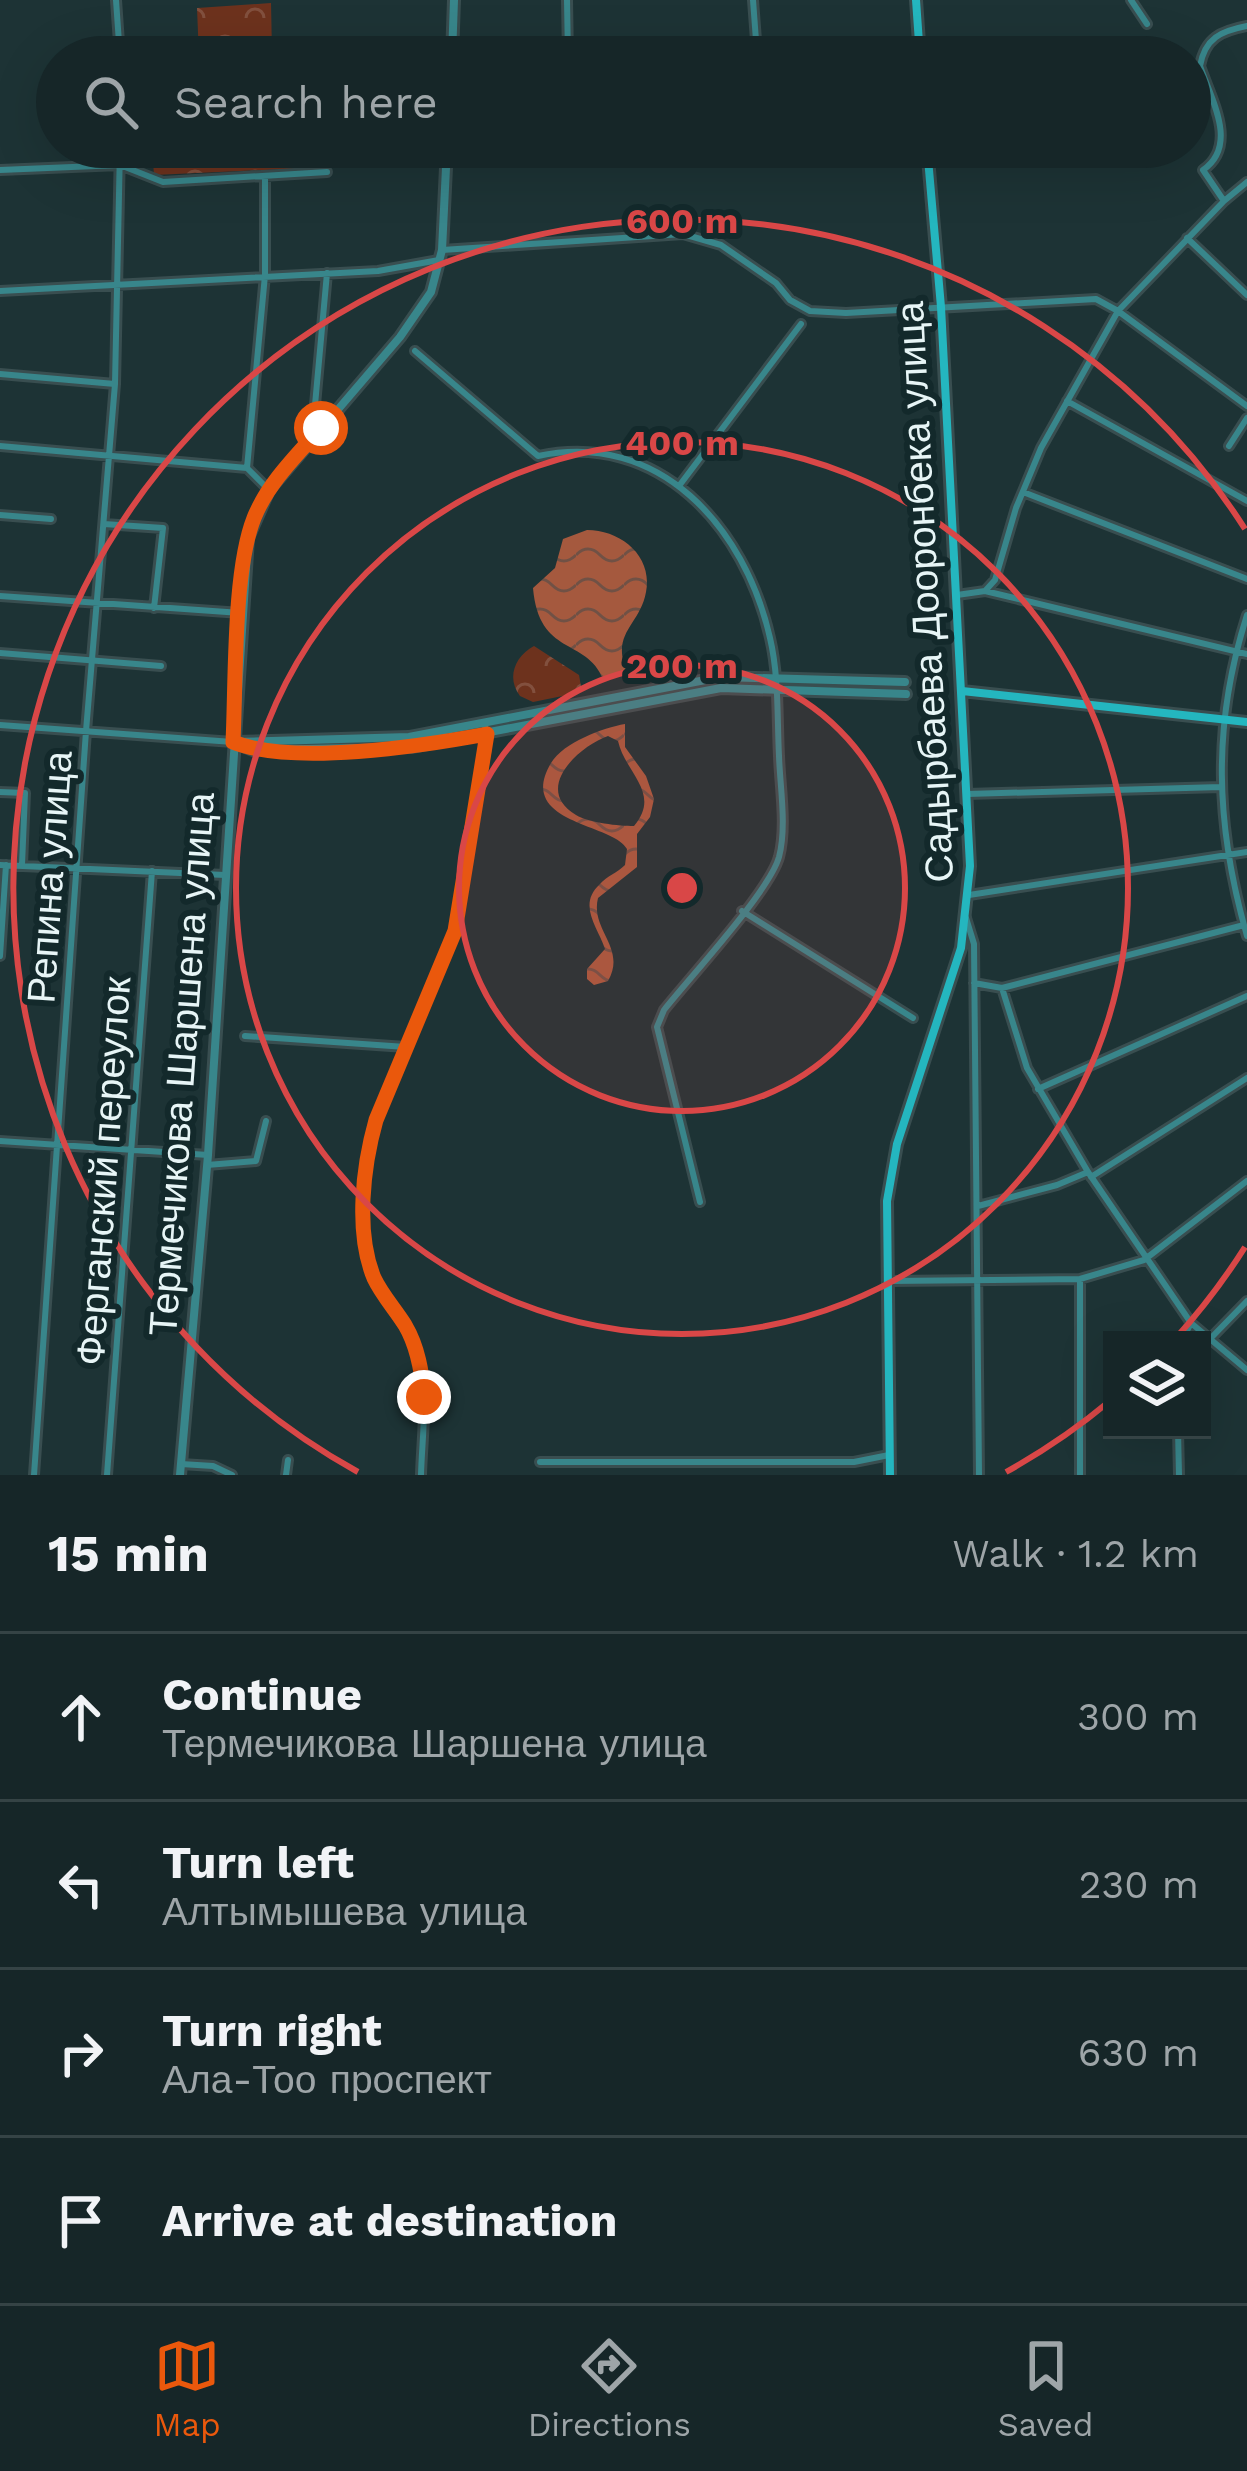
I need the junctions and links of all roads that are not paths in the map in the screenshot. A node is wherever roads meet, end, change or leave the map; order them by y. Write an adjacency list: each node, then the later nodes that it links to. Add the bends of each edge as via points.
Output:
1 (116, 0): 9 (street)
2 (454, 0): 10 (street)
3 (567, 0): 11 (street)
4 (753, 0): 12 (street)
5 (916, 0): 13 (main road)
6 (1131, 0): 7 (street)
7 (1147, 24)
8 (1247, 26): 14 (street, via 1220,31)
9 (119, 36)
10 (453, 36)
11 (568, 36)
12 (756, 36)
13 (919, 36)
14 (1211, 41)
15 (1211, 102): 16 (street, via 1221,134)
16 (1211, 163)
17 (40, 168): 23 (street)
18 (120, 168): 32 (street, Репина улица)
19 (130, 168): 25 (street, via 163,182)
20 (446, 168): 29 (street, Термечикова Шаршена улица)
21 (929, 168): 35 (main road, Садырбаева Дооронбека улица)
22 (1205, 168): 27 (street)
23 (0, 170)
24 (327, 172): 25 (street)
25 (265, 176): 31 (street)
26 (1247, 182): 27 (street)
27 (1224, 201): 28 (street)
28 (1187, 238): 34 (street); 36 (street)
29 (442, 255): 30 (street); 35 (street, via 683,234 721,245 810,311); 44 (street, Термечикова Шаршена улица, via 423,306)
30 (327, 273): 31 (street); 44 (street, via 314,416)
31 (265, 274): 32 (street); 48 (street)
32 (119, 283): 33 (street); 40 (street, Репина улица)
33 (0, 291)
34 (1247, 295)
35 (941, 307): 36 (street, via 1083,298); 58 (main road, Садырбаева Дооронбека улица)
36 (1118, 310): 41 (street); 42 (street)
37 (801, 324): 49 (street)
38 (415, 351): 49 (street, via 538,456 605,451)
39 (0, 374): 40 (street)
40 (115, 384): 47 (street, Репина улица)
41 (1067, 400): 51 (street); 52 (street)
42 (1247, 406)
43 (1247, 418): 46 (street)
44 (321, 428): 50 (street, Термечикова Шаршена улица)
45 (0, 446): 47 (street)
46 (1228, 446)
47 (110, 455): 48 (street); 55 (street, Репина улица)
48 (247, 468): 50 (street)
49 (679, 486): 69 (street, via 746,571)
50 (269, 490): 62 (street, Термечикова Шаршена улица, via 248,538)
51 (1023, 492): 56 (street); 57 (street)
52 (1247, 501)
53 (0, 515): 54 (street)
54 (51, 519)
55 (104, 524): 60 (street, Репина улица); 61 (street, via 163,528)
56 (1247, 579)
57 (986, 591): 58 (street); 64 (street)
58 (953, 595): 72 (main road, Садырбаева Дооронбека улица)
59 (0, 596): 60 (street)
60 (97, 604): 61 (street); 67 (street, Репина улица)
61 (154, 608): 62 (street)
62 (241, 614): 80 (street, Термечикова Шаршена улица)
63 (1247, 615): 64 (street)
64 (1236, 651): 66 (street); 74 (street)
65 (0, 653): 67 (street)
66 (1247, 654)
67 (92, 660): 68 (street); 78 (street, Репина улица)
68 (161, 666)
69 (776, 678): 70 (street); 71 (street); 75 (street, via 721,677)
70 (905, 682)
71 (776, 689): 73 (street); 79 (street, via 708,690); 92 (street, via 781,846 769,878)
72 (962, 691): 74 (main road); 83 (main road, Садырбаева Дооронбека улица)
73 (906, 694)
74 (1222, 719): 76 (main road); 81 (street)
75 (485, 722): 79 (street); 80 (street, via 391,738)
76 (1247, 722)
77 (0, 724): 78 (street)
78 (86, 731): 80 (street); 88 (street, Репина улица)
79 (487, 734): 80 (street, via 374,750 253,750); 102 (street, via 459,916)
80 (233, 742): 90 (street, Термечикова Шаршена улица)
81 (1221, 787): 83 (street); 85 (street)
82 (0, 792): 87 (street, via 25,793)
83 (967, 794): 91 (main road, Садырбаева Дооронбека улица)
84 (1247, 852): 85 (street)
85 (1228, 855): 91 (street); 94 (street)
86 (3, 865): 87 (street); 96 (street)
87 (22, 865): 88 (street)
88 (77, 868): 89 (street); 107 (street, Репина улица)
89 (152, 871): 90 (street); 108 (street, Ферганский переулок)
90 (225, 875): 109 (street, Термечикова Шаршена улица)
91 (969, 895): 93 (main road, Садырбаева Дооронбека улица)
92 (742, 911): 100 (street); 112 (street, via 657,1028)
93 (966, 918): 97 (street); 116 (main road, Садырбаева Дооронбека улица, via 897,1144 887,1201)
94 (1244, 925): 95 (street); 98 (street)
95 (1247, 936)
96 (0, 956)
97 (974, 982): 98 (street); 113 (street)
98 (1002, 988): 104 (street)
99 (1247, 996): 104 (street)
100 (913, 1018)
101 (245, 1036): 102 (street)
102 (406, 1047): 134 (street, via 372,1135 364,1228 374,1276 421,1368)
103 (1247, 1078): 110 (street)
104 (1038, 1089): 110 (street)
105 (266, 1121): 109 (street, via 256,1161)
106 (0, 1142): 107 (street)
107 (58, 1144): 108 (street); 130 (street, Репина улица)
108 (132, 1149): 109 (street); 131 (street, Ферганский переулок)
109 (208, 1160): 129 (street, Термечикова Шаршена улица)
110 (1090, 1174): 113 (street); 114 (street)
111 (1247, 1181): 114 (street)
112 (700, 1202)
113 (978, 1206): 117 (street)
114 (1144, 1260): 115 (street); 119 (street)
115 (1080, 1279): 117 (street); 137 (street)
116 (888, 1281): 117 (street); 126 (main road, Садырбаева Дооронбека улица)
117 (979, 1281): 136 (street)
118 (1247, 1301): 122 (street)
119 (1191, 1323): 120 (street); 121 (street)
120 (1187, 1331)
121 (1197, 1331)
122 (1211, 1335)
123 (1211, 1345): 124 (street)
124 (1247, 1370)
125 (1178, 1439): 138 (street)
126 (889, 1455): 128 (street, via 854,1462); 135 (main road, Садырбаева Дооронбека улица)
127 (288, 1460): 133 (street)
128 (539, 1462)
129 (180, 1470): 132 (street, via 213,1466)
130 (34, 1475)
131 (107, 1475)
132 (232, 1475)
133 (286, 1475)
134 (421, 1475)
135 (885, 1475)
136 (979, 1475)
137 (1080, 1475)
138 (1179, 1475)

